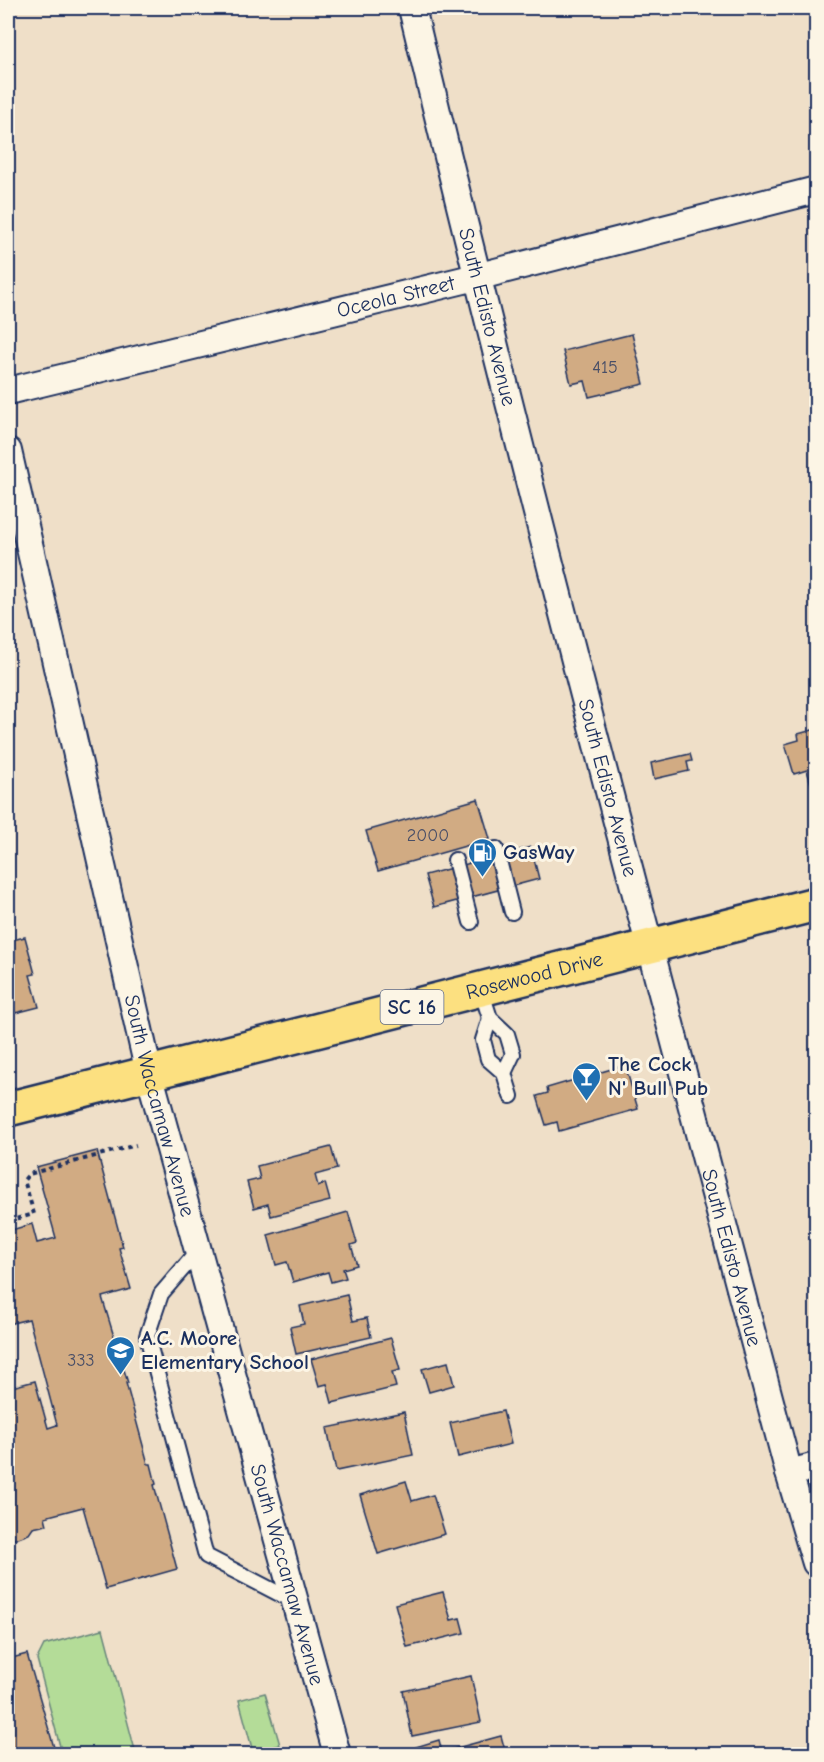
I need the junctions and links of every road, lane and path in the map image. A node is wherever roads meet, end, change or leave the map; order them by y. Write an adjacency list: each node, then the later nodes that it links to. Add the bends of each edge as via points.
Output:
1 (412, 8): 3 (street, South Edisto Avenue)
2 (816, 190): 3 (street, Oceola Street)
3 (476, 277): 4 (street, Oceola Street); 11 (street, South Edisto Avenue)
4 (8, 391)
5 (8, 451): 13 (street, South Waccamaw Avenue)
6 (496, 849): 9 (lane)
7 (455, 860): 10 (lane)
8 (816, 904): 11 (main road, Rosewood Drive / SC 16)
9 (512, 912)
10 (471, 922)
11 (649, 947): 12 (main road, Rosewood Drive / SC 16); 21 (street, South Edisto Avenue)
12 (486, 1004): 13 (main road, Rosewood Drive / SC 16); 14 (lane, via 483,1040 488,1059); 14 (lane, via 507,1034 513,1054)
13 (149, 1073): 16 (main road, Rosewood Drive / SC 16); 19 (street, South Waccamaw Avenue)
14 (504, 1073): 15 (lane)
15 (511, 1096)
16 (8, 1109)
17 (136, 1145): 18 (path, via 29,1174 24,1180 34,1214)
18 (8, 1221)
19 (198, 1251): 23 (street, South Waccamaw Avenue); 23 (lane, via 161,1294 147,1336 206,1556)
20 (816, 1466): 21 (street)
21 (789, 1473): 22 (street, South Edisto Avenue)
22 (816, 1563)
23 (295, 1602): 24 (street, South Waccamaw Avenue)
24 (337, 1755)

